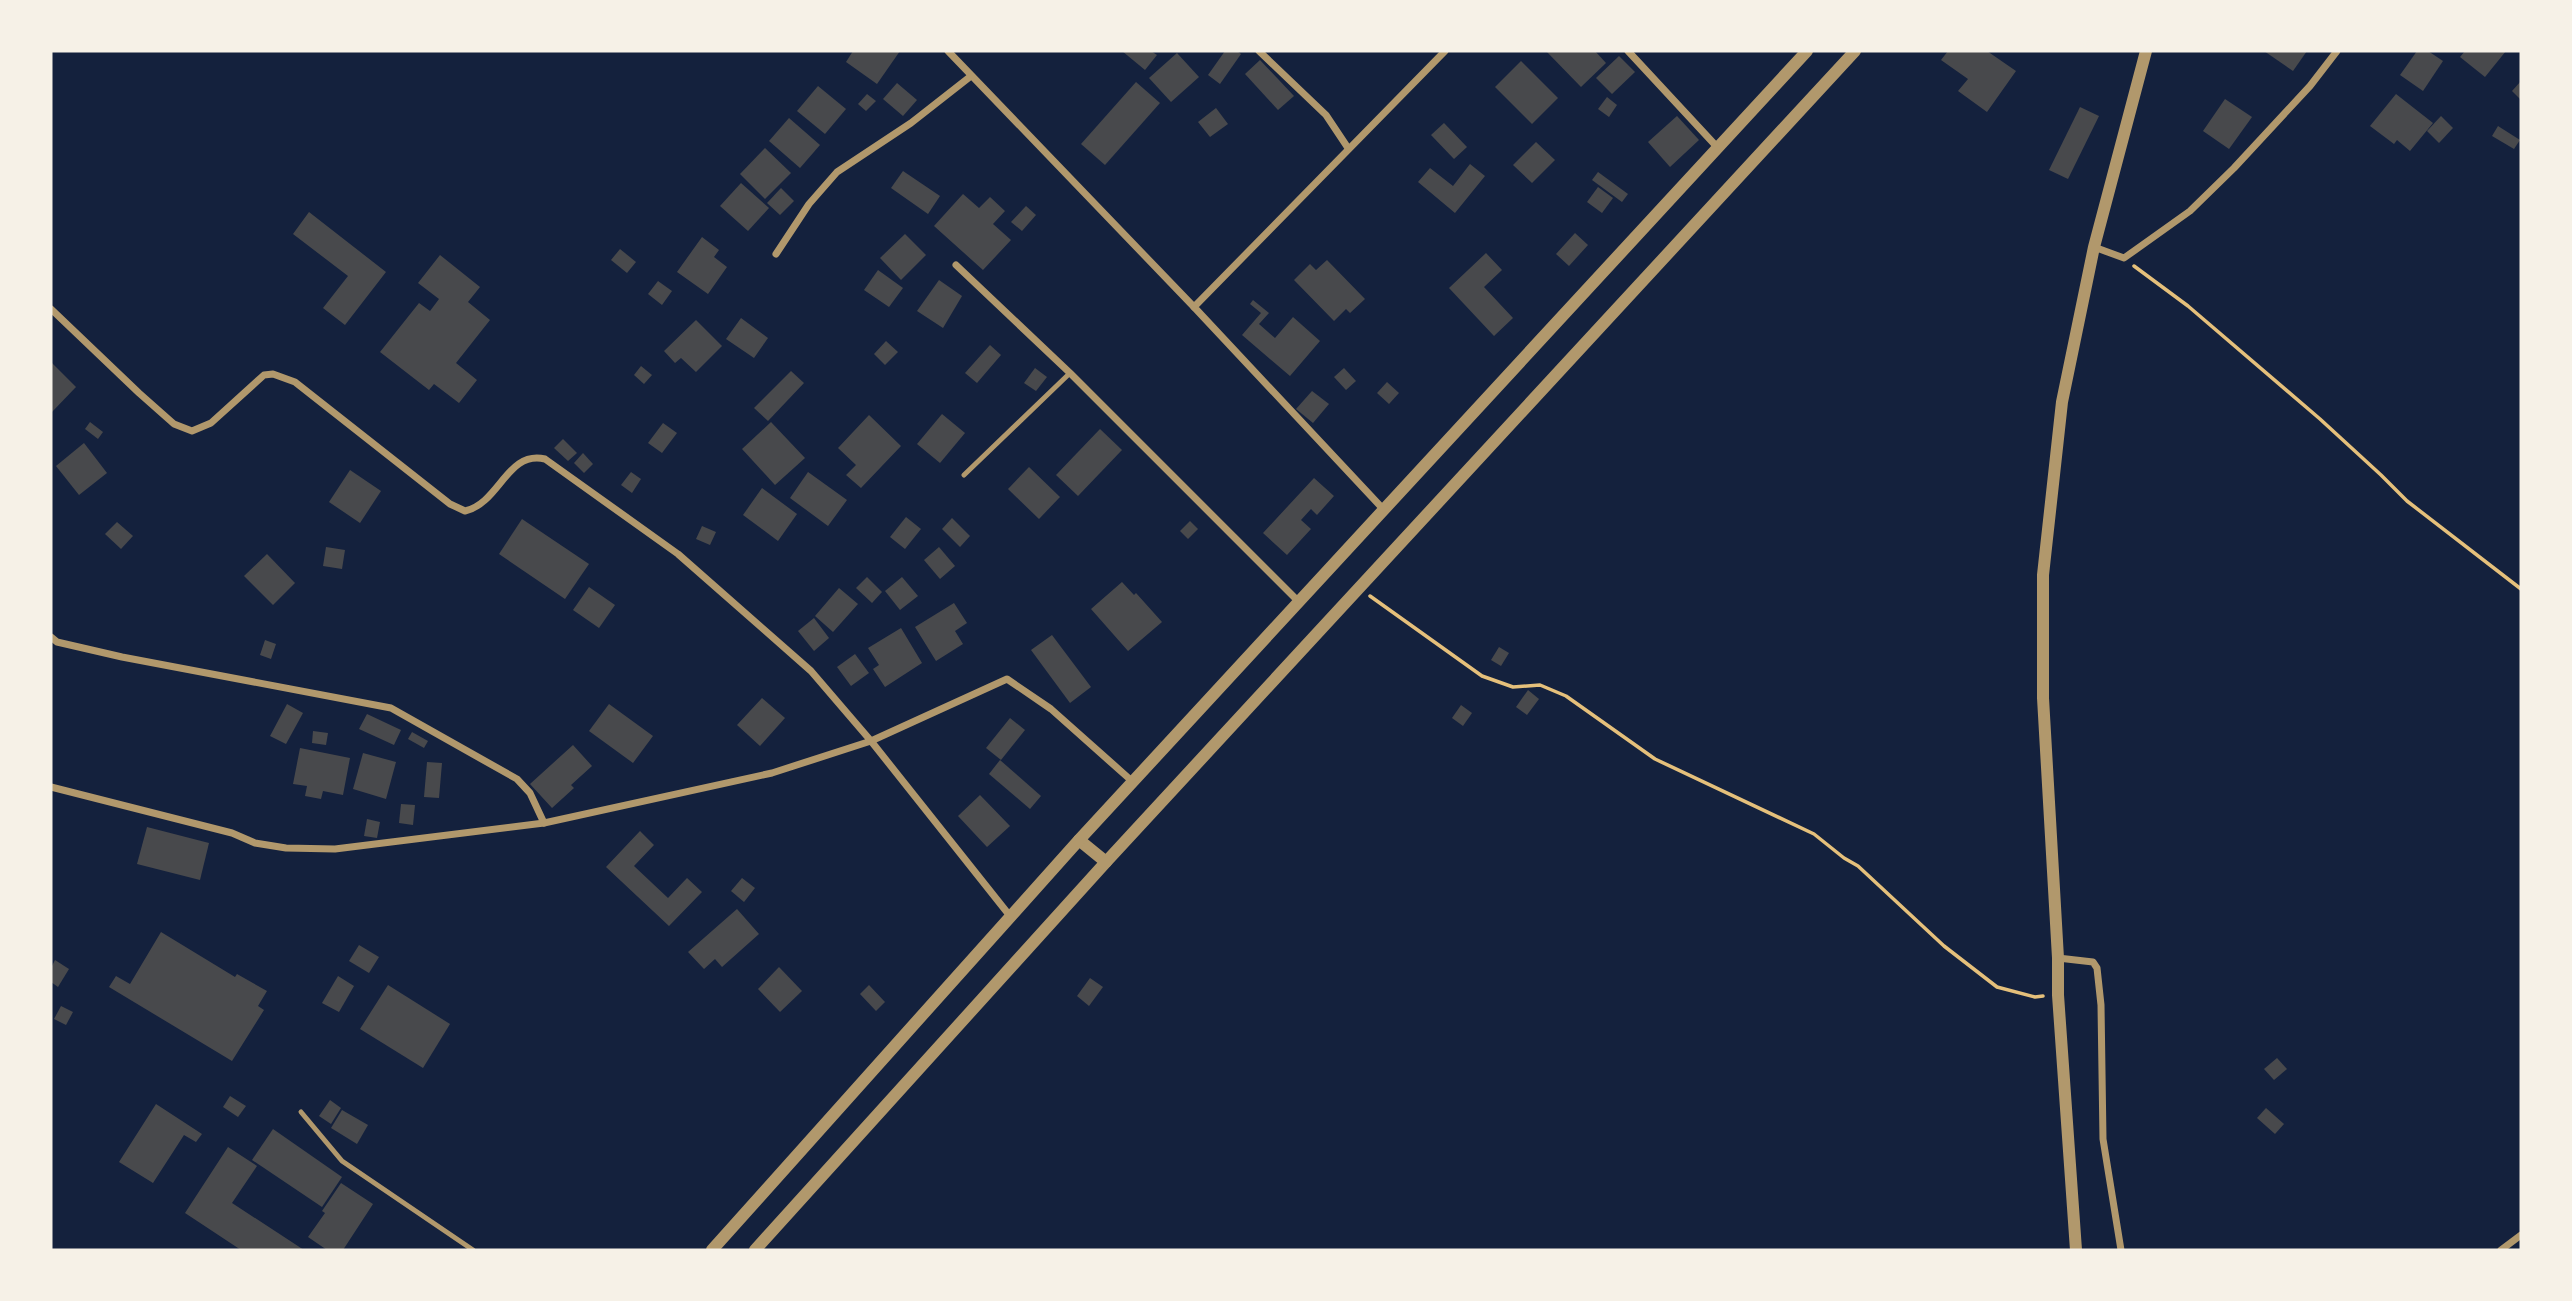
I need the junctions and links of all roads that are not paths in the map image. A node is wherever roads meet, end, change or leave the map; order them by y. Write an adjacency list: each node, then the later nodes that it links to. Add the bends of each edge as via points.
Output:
1 (948, 51): 9 (street)
2 (1259, 51): 10 (street, via 1326,115)
3 (1446, 51): 10 (street)
4 (1628, 51): 11 (street)
5 (1807, 51): 11 (street)
6 (1856, 51): 27 (street)
7 (2146, 51): 12 (street)
8 (2337, 51): 12 (street, via 2310,86 2190,211 2124,258)
9 (971, 76): 13 (street, via 837,172); 15 (street)
10 (1348, 148): 15 (street)
11 (1718, 148): 19 (street)
12 (2094, 247): 29 (street, via 2062,402 2043,575 2043,698)
13 (776, 254)
14 (956, 265): 17 (street)
15 (1194, 307): 19 (street)
16 (51, 309): 22 (street, via 174,424 192,430 211,423 264,375 272,374 295,382 465,511 487,499 524,459 545,459 678,554 811,671)
17 (1070, 373): 18 (lane); 20 (street)
18 (964, 475)
19 (1384, 510): 20 (street)
20 (1299, 602): 23 (street)
21 (51, 638): 25 (street, via 122,657 391,708 517,779 530,793)
22 (871, 741): 23 (street, via 1007,679 1051,709); 25 (street, via 772,773); 28 (street)
23 (1133, 782): 26 (street)
24 (51, 787): 25 (street, via 286,848 335,849)
25 (544, 823)
26 (1079, 841): 27 (street); 28 (street)
27 (1106, 862): 34 (street)
28 (1010, 916): 33 (street)
29 (2058, 958): 35 (street); 36 (street, via 2094,962 2097,968 2103,1139)
30 (301, 1112): 32 (lane, via 342,1161)
31 (2521, 1235): 37 (street)
32 (473, 1250)
33 (712, 1250)
34 (755, 1250)
35 (2076, 1250)
36 (2121, 1250)
37 (2501, 1250)

